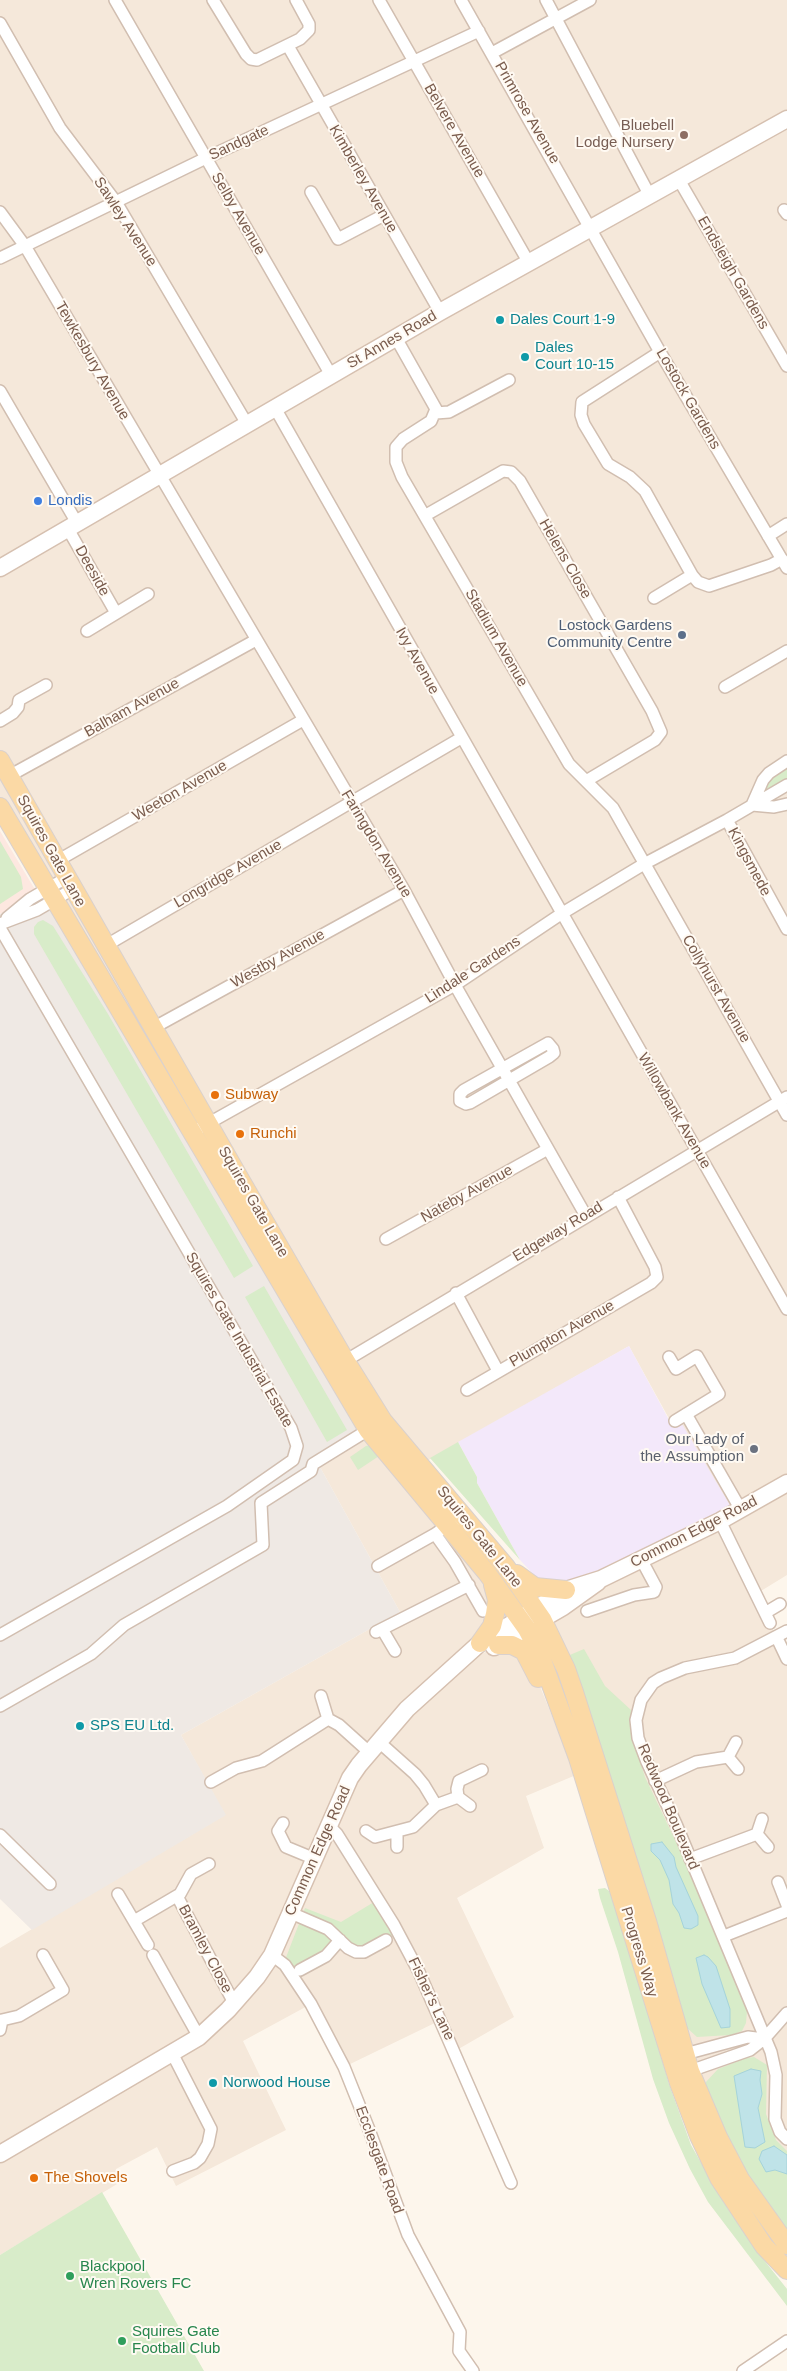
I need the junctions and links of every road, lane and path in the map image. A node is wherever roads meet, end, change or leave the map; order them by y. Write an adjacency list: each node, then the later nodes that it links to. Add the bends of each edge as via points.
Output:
1 (115, 0): 16 (street, Selby Avenue)
2 (213, 0): 11 (street, via 251,59 257,60)
3 (296, 0): 11 (street, via 309,30)
4 (378, 0): 13 (street, Belvere Avenue)
5 (461, 0): 10 (street, Primrose Avenue)
6 (546, 0): 8 (street)
7 (590, 0): 8 (street)
8 (556, 19): 12 (street); 19 (street)
9 (0, 24): 20 (street, Sawley Avenue, via 60,128)
10 (479, 31): 12 (street, Primrose Avenue); 13 (street, Sandgate)
11 (288, 46): 14 (street, Kimberley Avenue)
12 (492, 52): 23 (street, Primrose Avenue)
13 (414, 62): 14 (street, Sandgate); 26 (street, Belvere Avenue)
14 (320, 105): 16 (street, Sandgate); 22 (street, Kimberley Avenue)
15 (787, 119): 17 (main road, St Annes Road)
16 (206, 158): 20 (street, Sandgate); 31 (street, Selby Avenue)
17 (680, 180): 19 (main road, St Annes Road); 30 (street, Endsleigh Gardens)
18 (311, 192): 22 (street, via 338,239)
19 (650, 196): 23 (main road, St Annes Road)
20 (116, 202): 24 (street, Sandgate); 36 (street, Sawley Avenue)
21 (0, 212): 24 (street, Tewkesbury Avenue)
22 (384, 215): 27 (street, Kimberley Avenue)
23 (592, 228): 26 (main road, St Annes Road); 29 (street, Lostock Gardens)
24 (26, 246): 25 (street, Sandgate); 37 (street, Tewkesbury Avenue)
25 (0, 258)
26 (529, 263): 27 (main road, St Annes Road)
27 (440, 312): 28 (main road, St Annes Road)
28 (396, 338): 31 (main road, St Annes Road); 35 (street)
29 (660, 352): 41 (street, Lostock Gardens); 44 (street, via 582,402 581,415 608,464 646,490)
30 (787, 366)
31 (331, 375): 34 (main road, St Annes Road)
32 (509, 380): 35 (street, Stadium Avenue, via 449,412)
33 (0, 391): 40 (street, Deeside)
34 (275, 408): 36 (main road, St Annes Road); 55 (street, Ivy Avenue)
35 (436, 413): 38 (street, Stadium Avenue, via 431,421 400,441 395,454 402,477)
36 (247, 424): 37 (main road, St Annes Road)
37 (159, 476): 40 (main road, St Annes Road); 49 (street, Faringdon Avenue)
38 (426, 515): 59 (street, Stadium Avenue, via 569,764); 59 (street, Helens Close, via 503,471 511,472 520,481 662,732 655,740)
39 (787, 524): 41 (street)
40 (73, 526): 43 (main road, St Annes Road); 47 (street, Deeside)
41 (768, 536): 42 (street, Lostock Gardens)
42 (784, 563): 44 (street, via 709,586 698,582)
43 (0, 568)
44 (692, 575): 46 (street)
45 (148, 594): 47 (street, Deeside)
46 (654, 598)
47 (116, 613): 48 (street, Deeside)
48 (87, 631)
49 (256, 640): 53 (street, Faringdon Avenue); 58 (street, Balham Avenue)
50 (787, 651): 52 (street)
51 (46, 685): 54 (street, via 19,700 18,708)
52 (725, 687)
53 (303, 720): 61 (street, Faringdon Avenue); 66 (street, Weeton Avenue)
54 (0, 721)
55 (461, 738): 61 (street, Longridge Avenue); 71 (street, Ivy Avenue)
56 (0, 760): 58 (main road, Squires Gate Lane)
57 (787, 760): 63 (street, via 763,780)
58 (9, 776): 66 (main road, Squires Gate Lane)
59 (586, 781): 67 (street, Stadium Avenue, via 614,808)
60 (787, 785): 63 (street, Lindale Gardens)
61 (352, 803): 69 (street, Faringdon Avenue); 75 (street, Longridge Avenue)
62 (787, 804): 63 (street, via 774,807)
63 (752, 805): 65 (street, Lindale Gardens)
64 (0, 807): 70 (main road, Squires Gate Lane)
65 (727, 820): 67 (street, Lindale Gardens); 74 (street, Kingsmede)
66 (57, 861): 68 (main road, Squires Gate Lane)
67 (644, 864): 71 (street, Lindale Gardens); 80 (street, Collyhurst Avenue)
68 (70, 884): 70 (street); 75 (main road, Squires Gate Lane)
69 (404, 890): 76 (street, Faringdon Avenue); 77 (street, Westby Avenue)
70 (52, 894): 72 (street); 82 (main road, Squires Gate Lane)
71 (561, 914): 76 (street, Lindale Gardens); 84 (street, Willowbank Avenue)
72 (0, 924)
73 (0, 928): 117 (street, Squires Gate Industrial Estate, via 291,1428 297,1446 293,1460 227,1506)
74 (787, 929)
75 (105, 946): 77 (main road, Squires Gate Lane)
76 (455, 985): 78 (street, Faringdon Avenue); 82 (street, Lindale Gardens)
77 (153, 1028): 82 (main road, Squires Gate Lane)
78 (503, 1068): 79 (street, Faringdon Avenue); 79 (street, via 460,1094 460,1102 470,1103); 79 (street, via 545,1044 554,1048 552,1055)
79 (510, 1080): 83 (street, Faringdon Avenue)
80 (783, 1099): 81 (street, Collyhurst Avenue); 84 (street, Edgeway Road)
81 (787, 1115)
82 (201, 1128): 93 (main road, Squires Gate Lane)
83 (548, 1149): 86 (street, Faringdon Avenue); 87 (street, Nateby Avenue)
84 (696, 1151): 85 (street, Edgeway Road); 89 (street, Willowbank Avenue)
85 (618, 1197): 86 (street, Edgeway Road); 94 (street, Plumpton Avenue, via 657,1276 642,1288)
86 (586, 1216): 88 (street, Edgeway Road)
87 (386, 1239)
88 (456, 1293): 93 (street, Edgeway Road); 94 (street)
89 (787, 1309)
90 (707, 1350): 91 (street)
91 (697, 1356): 92 (street, via 676,1368); 96 (street, via 719,1394)
92 (669, 1357)
93 (338, 1365): 98 (main road, Squires Gate Lane)
94 (498, 1371): 95 (street, Plumpton Avenue)
95 (467, 1390)
96 (686, 1414): 97 (street); 100 (street)
97 (675, 1421)
98 (376, 1426): 101 (main road, Squires Gate Lane); 103 (main road, Squires Gate Lane); 125 (street, via 313,1464 311,1471 261,1503 263,1545 124,1625 91,1654)
99 (787, 1483): 100 (main road, Common Edge Road)
100 (741, 1510): 102 (main road, Common Edge Road)
101 (463, 1515): 103 (street); 106 (main road, Squires Gate Lane)
102 (720, 1521): 104 (main road, Common Edge Road); 111 (street, via 767,1618)
103 (442, 1530): 105 (street); 107 (main road, Squires Gate Lane); 109 (street, Squires Gate Lane)
104 (642, 1559): 108 (main road, Common Edge Road); 113 (street, via 656,1587 654,1592)
105 (378, 1566)
106 (506, 1567): 110 (main road, via 534,1587); 114 (main road, Squires Gate Lane)
107 (487, 1573): 115 (main road, Squires Gate Lane); 119 (main road, via 497,1600 492,1626)
108 (601, 1579): 110 (main road, Common Edge Road); 114 (main road, Common Edge Road, via 582,1594)
109 (469, 1585): 112 (street, Squires Gate Lane); 121 (street, via 379,1630)
110 (566, 1590): 114 (main road, Common Edge Road)
111 (780, 1604)
112 (482, 1611)
113 (587, 1611)
114 (539, 1613): 115 (main road, Common Edge Road); 170 (main road, Progress Way, via 574,1692 647,1921)
115 (523, 1623): 119 (main road, Common Edge Road); 120 (main road, Common Edge Road); 127 (main road, Progress Way, via 544,1662)
116 (787, 1631): 118 (street, Redwood Boulevard)
117 (0, 1634)
118 (777, 1638): 122 (street); 133 (street, Redwood Boulevard, via 735,1658 672,1671 653,1684 641,1700 636,1720 638,1738)
119 (480, 1644): 123 (main road, Common Edge Road)
120 (498, 1645): 123 (main road, Common Edge Road); 127 (main road, via 518,1647 528,1657 555,1711)
121 (395, 1651)
122 (787, 1659)
123 (447, 1673): 129 (main road, Common Edge Road)
124 (321, 1696): 126 (street)
125 (0, 1706)
126 (328, 1719): 129 (street); 134 (street, via 262,1767 236,1768)
127 (568, 1727): 170 (main road, Progress Way)
128 (736, 1742): 130 (street)
129 (374, 1746): 136 (street, via 424,1785); 139 (main road, Common Edge Road, via 350,1778)
130 (728, 1757): 131 (street); 133 (street, via 696,1762)
131 (738, 1769)
132 (482, 1770): 135 (street, via 459,1782 456,1789)
133 (655, 1781): 148 (street, Redwood Boulevard)
134 (211, 1782)
135 (458, 1798): 136 (street); 137 (street)
136 (436, 1806): 142 (street, via 413,1827)
137 (470, 1806)
138 (762, 1819): 143 (street)
139 (329, 1826): 147 (main road, Common Edge Road); 175 (street, Fisher's Lane, via 394,1925 419,1972)
140 (275, 1828): 147 (street, via 286,1847)
141 (366, 1830): 142 (street, via 375,1837)
142 (397, 1833): 145 (street)
143 (758, 1834): 146 (street); 148 (street)
144 (0, 1835): 151 (street)
145 (397, 1847)
146 (768, 1847)
147 (315, 1859): 156 (main road, Common Edge Road)
148 (690, 1859): 158 (street, Redwood Boulevard)
149 (209, 1864): 153 (street, Bramley Close, via 191,1874)
150 (778, 1882): 154 (street)
151 (50, 1884)
152 (118, 1894): 157 (street)
153 (177, 1896): 157 (street, Bramley Close); 164 (street, Bramley Close)
154 (787, 1905)
155 (787, 1911): 158 (street)
156 (291, 1912): 159 (street, via 328,1929); 162 (main road, Common Edge Road)
157 (134, 1921): 167 (street)
158 (724, 1936): 168 (street, Redwood Boulevard)
159 (340, 1940): 160 (street, via 348,1948 360,1952); 163 (street, via 326,1956)
160 (386, 1940)
161 (44, 1955): 166 (street, via 63,1990 19,2016)
162 (272, 1955): 164 (main road, Common Edge Road); 179 (street, Ecclesgate Road, via 285,1965 312,2004 344,2068 408,2235 460,2332 459,2350)
163 (300, 1970)
164 (234, 2003): 167 (main road, Common Edge Road)
165 (787, 2013): 168 (street)
166 (1, 2022)
167 (198, 2037): 169 (main road, Common Edge Road)
168 (764, 2039): 170 (street, via 748,2037); 170 (street, via 750,2050); 171 (street, Redwood Boulevard)
169 (172, 2052): 173 (main road, Common Edge Road); 174 (street, via 211,2129 208,2144 200,2158)
170 (685, 2058): 176 (main road, Progress Way, via 718,2137 740,2179); 177 (main road, via 684,2081 719,2178 764,2246)
171 (782, 2090): 172 (street, Redwood Boulevard, via 775,2119)
172 (787, 2139)
173 (0, 2154)
174 (173, 2171)
175 (511, 2184)
176 (787, 2245)
177 (787, 2270)
178 (787, 2342): 180 (street)
179 (474, 2371)
180 (743, 2371)

